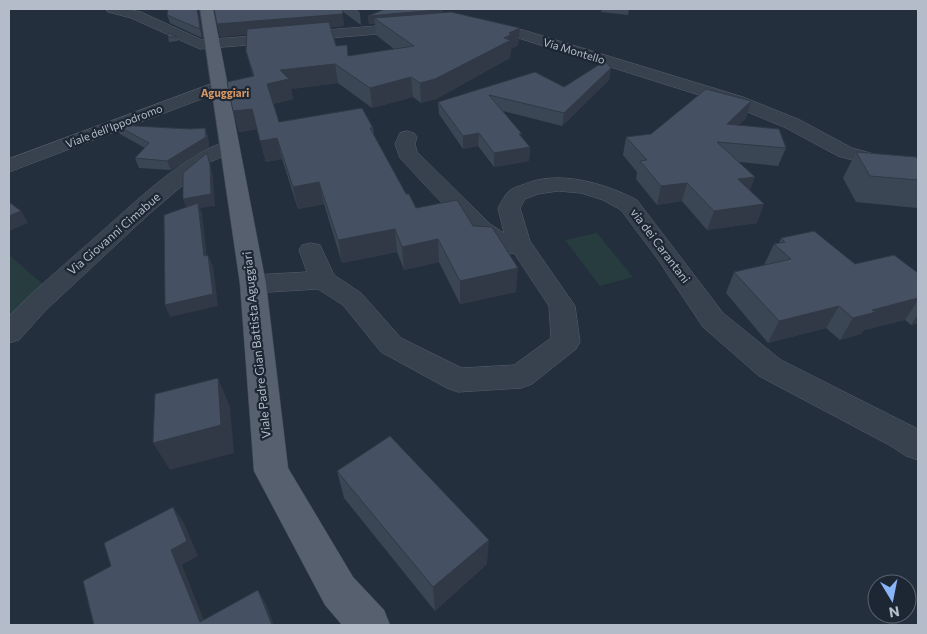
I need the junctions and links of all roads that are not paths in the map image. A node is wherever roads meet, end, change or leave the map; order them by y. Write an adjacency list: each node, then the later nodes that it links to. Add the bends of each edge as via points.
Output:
1 (113, 9): 7 (street, via 136,15 200,45)
2 (206, 9): 7 (main road, Viale Padre Gian Battista Aguggiari)
3 (361, 16): 6 (street)
4 (422, 22): 6 (street)
5 (469, 24): 12 (street, Via Montello, via 518,33 737,101 793,124 845,152)
6 (368, 31): 7 (street)
7 (212, 44): 8 (main road, Viale Padre Gian Battista Aguggiari)
8 (219, 86): 10 (main road, Viale Padre Gian Battista Aguggiari); 11 (street, Viale dell'Ippodromo)
9 (407, 137): 14 (street, via 407,154 482,229 508,246)
10 (228, 146): 16 (main road, Viale Padre Gian Battista Aguggiari); 17 (street, Via Giovanni Cimabue, via 203,158 141,209 36,304)
11 (9, 166)
12 (918, 172)
13 (310, 250): 15 (street)
14 (525, 251): 15 (street, via dei Carantani, via 562,306 566,342 521,376 458,380 391,345 352,299); 18 (street, via dei Carantani, via 518,241 509,208 518,195 533,188 558,185 583,187 610,195 629,205 713,320 770,368)
15 (323, 280): 16 (street)
16 (253, 284): 19 (main road, Viale Padre Gian Battista Aguggiari, via 271,471 339,591)
17 (9, 333)
18 (918, 446)
19 (370, 625)

